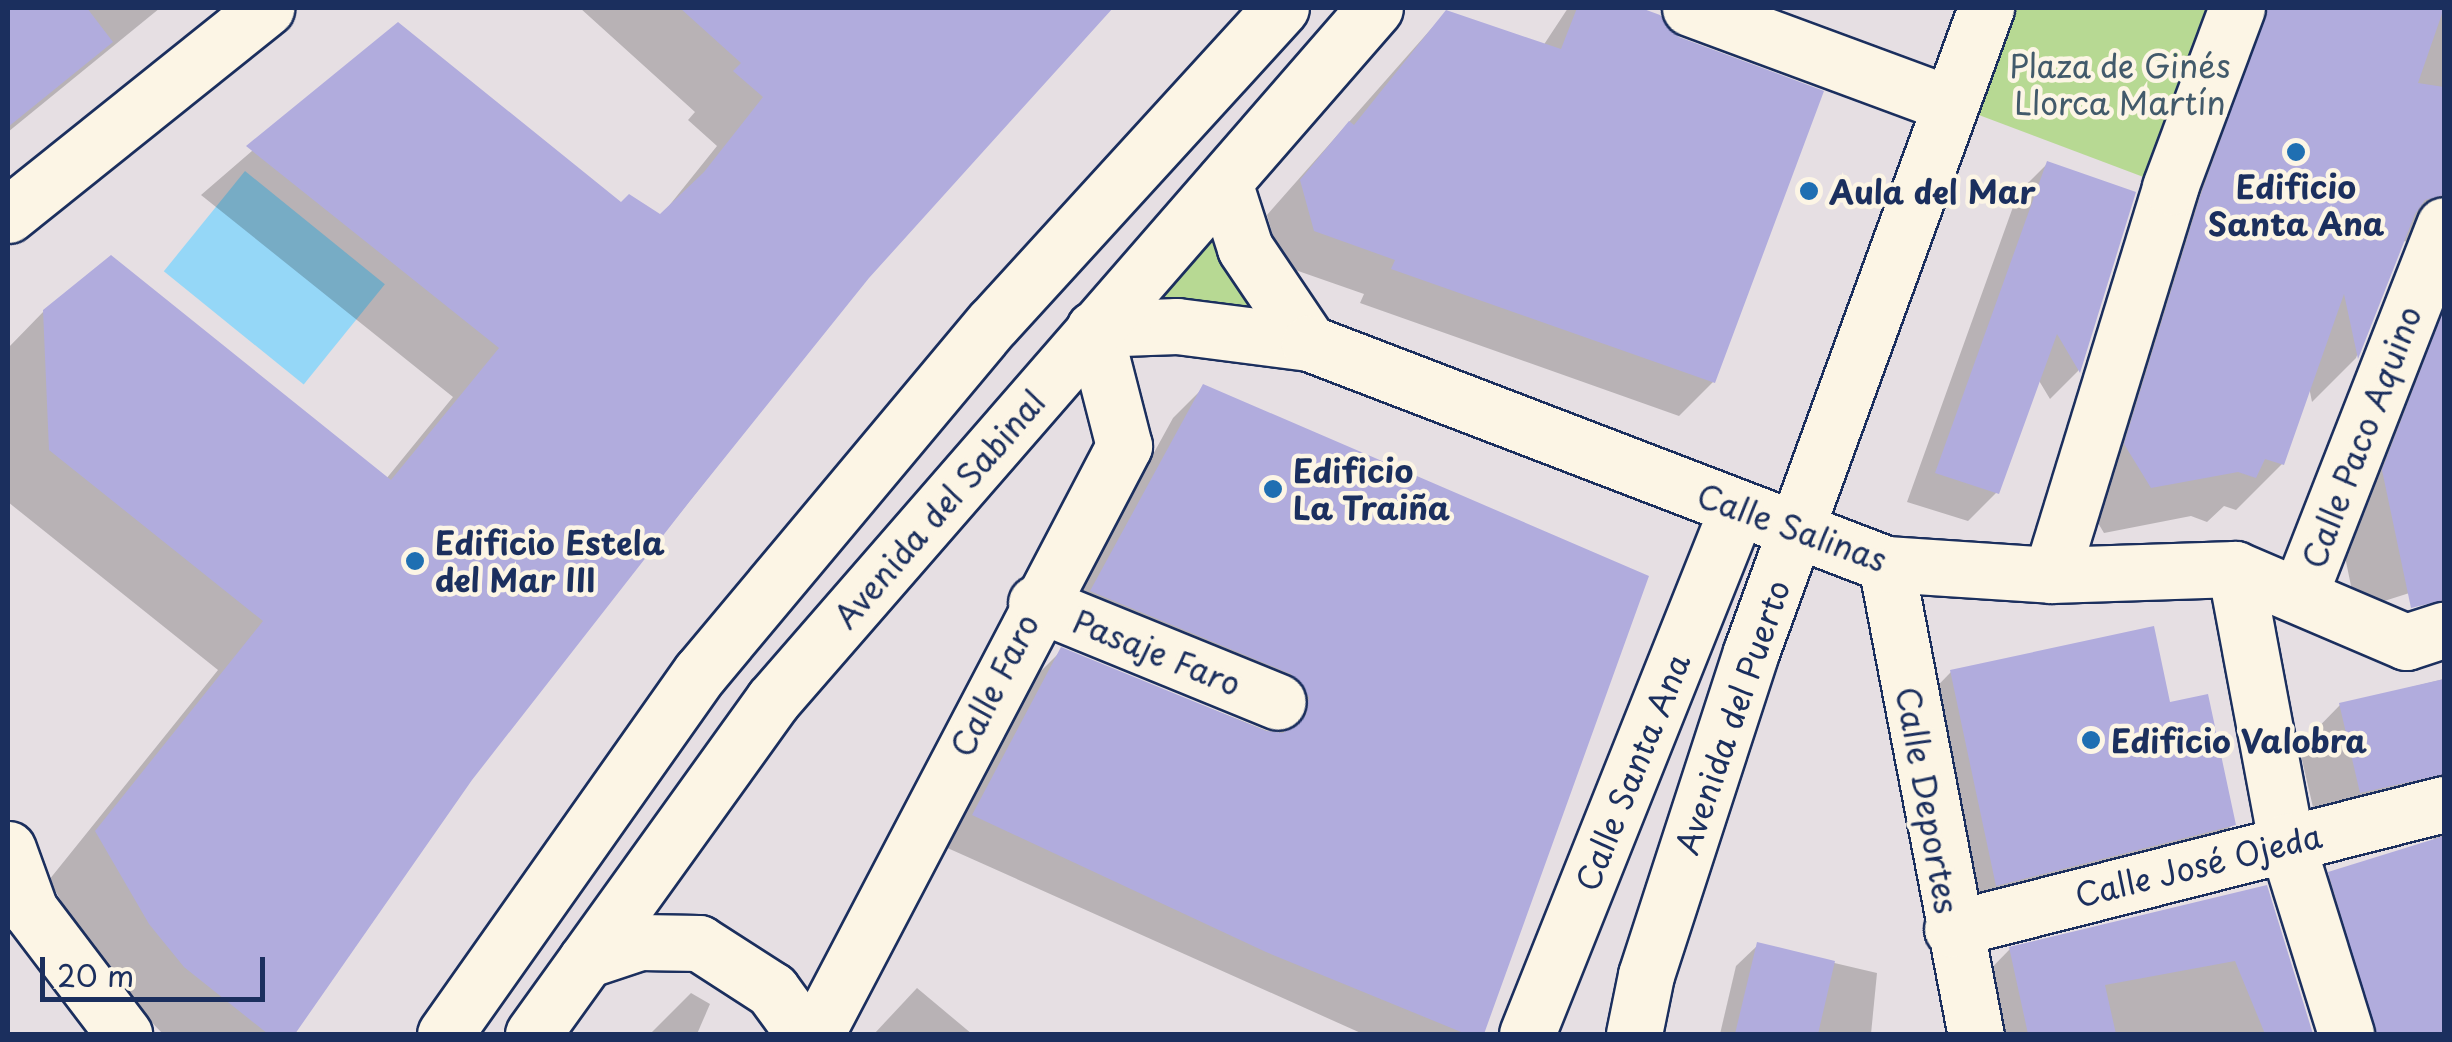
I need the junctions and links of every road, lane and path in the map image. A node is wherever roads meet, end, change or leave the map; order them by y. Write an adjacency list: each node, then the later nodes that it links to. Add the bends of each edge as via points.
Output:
1 (266, 8): 9 (street)
2 (1281, 8): 28 (street, via 994,322 700,673)
3 (1375, 8): 8 (street, Avenida del Sabinal)
4 (1690, 8): 7 (street)
5 (1986, 8): 7 (street, Avenida del Puerto)
6 (2237, 8): 17 (street, via 2170,187)
7 (1947, 104): 14 (street, Avenida del Puerto)
8 (1224, 182): 11 (street, Avenida del Sabinal); 12 (street, via 1245,248)
9 (8, 214)
10 (2444, 225): 18 (street, Calle Paco Aquino)
11 (1094, 329): 12 (street, Calle Salinas, via 1177,326); 19 (street, Calle Faro, via 1124,446); 26 (street, Avenida del Sabinal, via 773,700)
12 (1309, 343): 13 (street, Calle Salinas)
13 (1737, 509): 14 (street, Calle Salinas); 32 (street, Calle Santa Ana)
14 (1797, 532): 15 (street, Calle Salinas); 33 (street, Avenida del Puerto, via 1646,975)
15 (1886, 564): 17 (street, Calle Salinas); 25 (street, Calle Deportes)
16 (2235, 569): 17 (street, Calle Salinas); 18 (street, Calle Salinas); 23 (street)
17 (2051, 575)
18 (2300, 593): 20 (street, Calle Salinas)
19 (1036, 602): 21 (street, Pasaje Faro); 31 (street, Calle Faro)
20 (2425, 636)
21 (1278, 702)
22 (2444, 804): 23 (street, Calle José Ojeda)
23 (2286, 842): 25 (street, Calle José Ojeda); 35 (street)
24 (8, 849): 27 (street, via 30,910)
25 (1952, 929): 34 (street, Calle Deportes)
26 (586, 960): 29 (street, Avenida del Sabinal); 30 (street, via 640,942 699,943 772,990)
27 (124, 1034)
28 (444, 1034)
29 (533, 1034)
30 (804, 1034)
31 (816, 1034)
32 (1527, 1034)
33 (1634, 1034)
34 (1976, 1034)
35 (2346, 1034)

